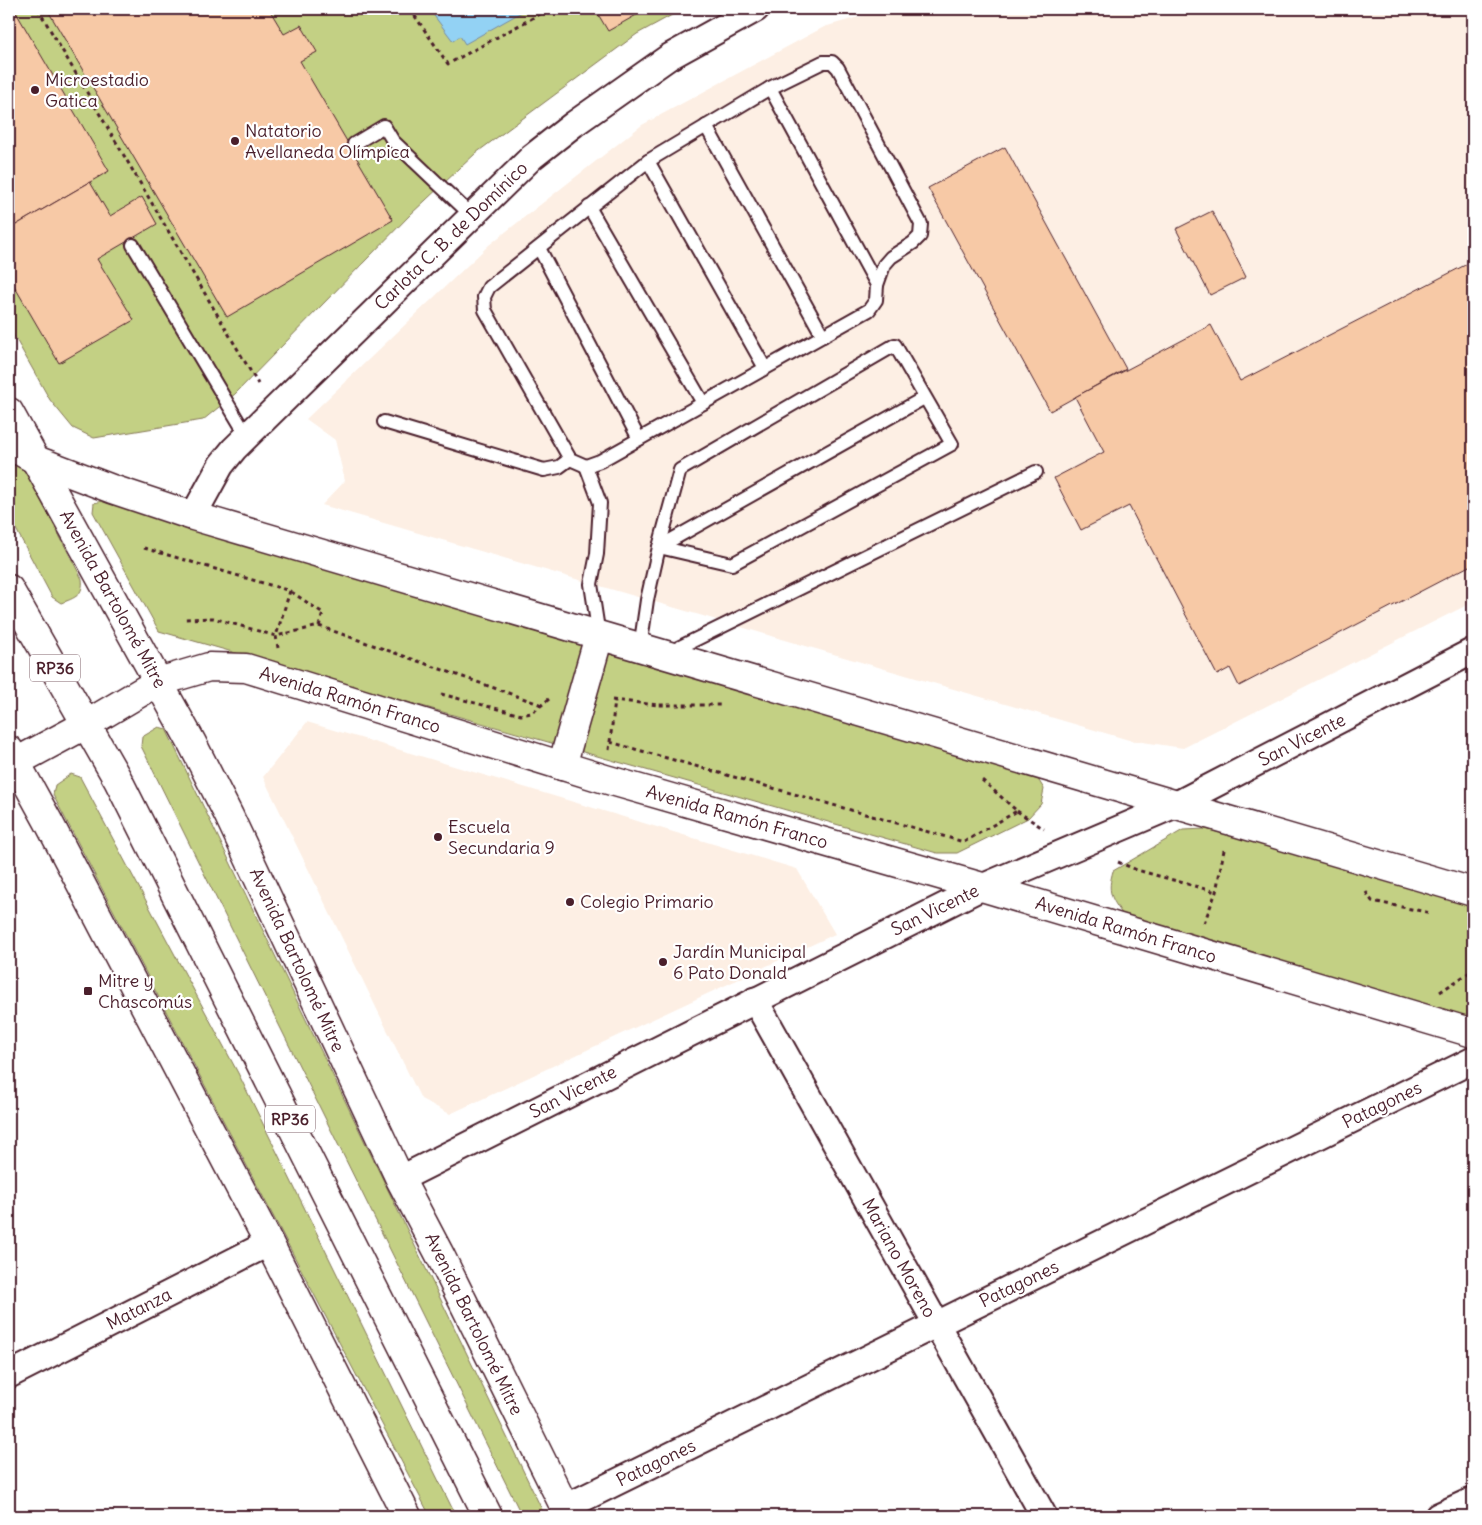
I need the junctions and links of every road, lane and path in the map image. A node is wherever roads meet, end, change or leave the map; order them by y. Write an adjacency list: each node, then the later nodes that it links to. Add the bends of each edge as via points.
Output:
1 (38, 9): 16 (path)
2 (410, 9): 3 (path, via 448,64)
3 (550, 9)
4 (756, 9): 10 (street, Carlota C. B. de Domínico, via 669,57 620,91 532,157)
5 (770, 88): 6 (lane); 13 (lane); 13 (lane, via 823,62 832,62 838,68 920,224 920,236 891,257)
6 (706, 126): 8 (lane); 14 (lane)
7 (354, 144): 10 (lane, via 384,126 393,141)
8 (648, 161): 9 (lane); 15 (lane)
9 (589, 207): 12 (lane); 18 (lane)
10 (471, 215): 21 (street, Carlota C. B. de Domínico)
11 (133, 245): 21 (lane)
12 (539, 248): 22 (lane); 24 (lane, via 490,287 484,297 485,310)
13 (877, 285): 14 (lane, via 876,300 869,310)
14 (823, 336): 15 (lane)
15 (764, 368): 18 (lane)
16 (261, 389)
17 (924, 398): 29 (lane); 29 (lane, via 952,444 732,564); 29 (lane, via 895,345 680,470)
18 (703, 403): 22 (lane)
19 (9, 412): 25 (main road, Avenida Bartolomé Mitre)
20 (384, 422): 24 (lane, via 544,470 559,467)
21 (247, 436): 28 (street, Carlota C. B. de Domínico, via 221,465)
22 (639, 439): 26 (lane)
23 (9, 445): 25 (main road)
24 (570, 459): 26 (lane)
25 (36, 460): 28 (main road); 40 (main road, Avenida Bartolomé Mitre)
26 (586, 466): 36 (lane, via 600,503 597,554 591,584)
27 (1036, 472): 39 (lane)
28 (193, 516): 36 (main road)
29 (659, 547): 39 (lane, via 647,600)
30 (144, 548): 32 (path)
31 (9, 589): 46 (main road, RP36)
32 (290, 591): 34 (path, via 323,613); 35 (path)
33 (184, 619): 35 (path, via 213,618)
34 (319, 626): 35 (path); 44 (path)
35 (276, 636): 37 (path)
36 (599, 636): 39 (main road); 43 (main road)
37 (279, 651)
38 (1473, 651): 52 (street, San Vicente)
39 (652, 652): 52 (main road)
40 (158, 682): 46 (main road, Avenida Ramón Franco); 49 (main road, Avenida Ramón Franco, via 209,667 246,668); 62 (main road, Avenida Bartolomé Mitre, via 225,808)
41 (438, 694): 44 (path, via 521,715 532,713)
42 (615, 701): 43 (path, via 605,700 600,706); 45 (path, via 658,705); 47 (path)
43 (580, 702): 44 (path, via 558,698 549,699); 49 (main road)
44 (542, 705)
45 (732, 705)
46 (88, 724): 48 (main road, Avenida Ramón Franco); 69 (main road, RP36)
47 (610, 742): 50 (path, via 964,842 1017,811); 51 (path)
48 (11, 759): 63 (main road)
49 (562, 766): 51 (main road, Avenida Ramón Franco)
50 (980, 778)
51 (605, 779): 54 (main road, Avenida Ramón Franco)
52 (1175, 805): 54 (street, San Vicente); 55 (main road)
53 (1225, 848): 56 (path, via 1216,892)
54 (982, 887): 59 (street, San Vicente); 60 (main road, Avenida Ramón Franco)
55 (1473, 892)
56 (1200, 930)
57 (1473, 970): 58 (path)
58 (1433, 996)
59 (755, 1000): 62 (street, San Vicente); 64 (street, Mariano Moreno)
60 (1473, 1032)
61 (1473, 1060): 64 (street, Patagones)
62 (400, 1179): 67 (main road, Avenida Bartolomé Mitre)
63 (269, 1243): 65 (street, Matanza); 68 (main road)
64 (936, 1325): 67 (street, Patagones); 70 (street, Mariano Moreno)
65 (9, 1375)
66 (1473, 1500): 71 (street)
67 (566, 1512)
68 (407, 1516)
69 (488, 1516)
70 (1044, 1516)
71 (1438, 1516)

